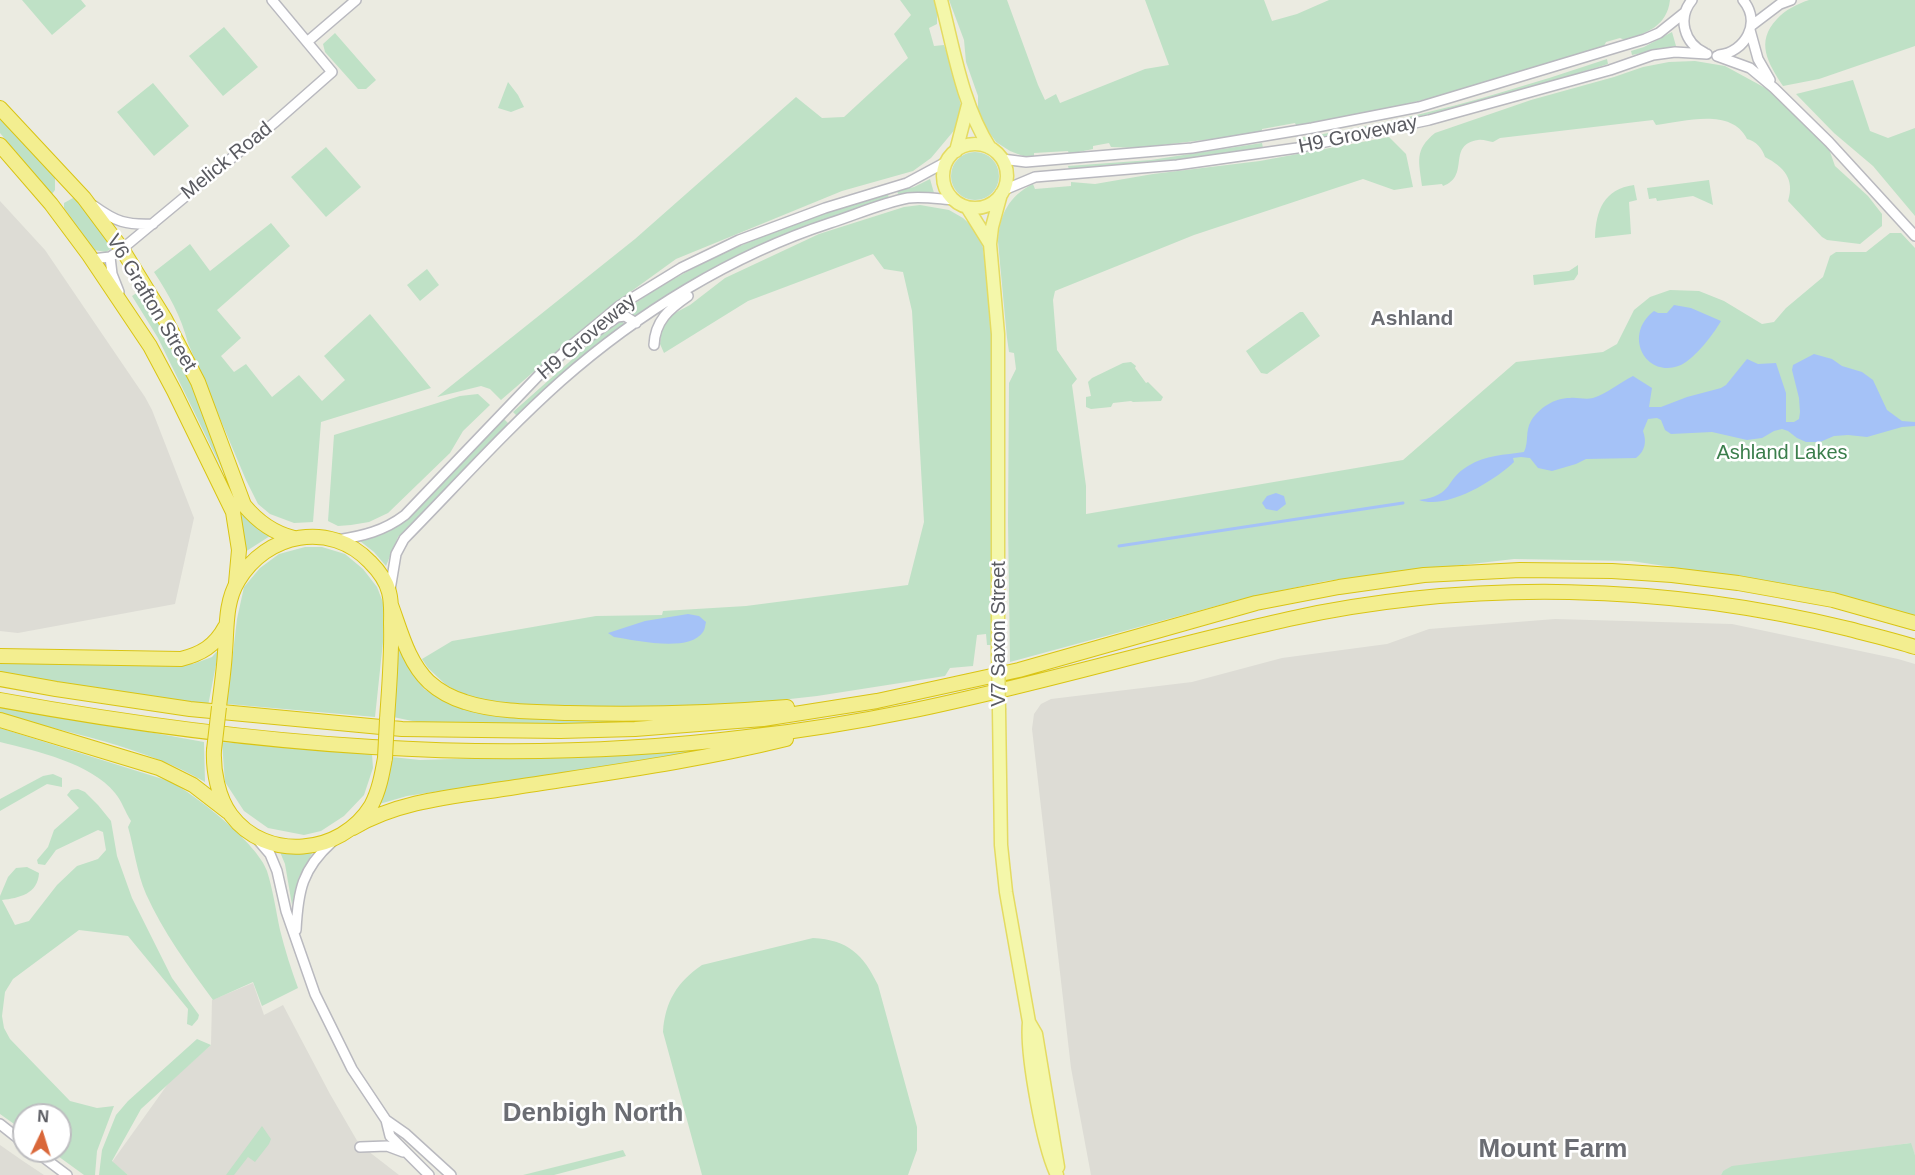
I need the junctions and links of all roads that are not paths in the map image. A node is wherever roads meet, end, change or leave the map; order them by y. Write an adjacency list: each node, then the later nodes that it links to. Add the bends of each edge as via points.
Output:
1 (272, 0): 10 (street)
2 (356, 0): 10 (street)
3 (941, 0): 13 (main road)
4 (1681, 0): 8 (street)
5 (1692, 0): 8 (street)
6 (1743, 0): 9 (street, via 1750,15)
7 (1791, 0): 9 (street)
8 (1685, 12): 11 (street, via 1683,22 1688,38); 18 (street, H9 Groveway, via 1659,33 1419,107 1192,148 1034,162)
9 (1750, 28): 11 (street, via 1742,45 1726,54); 12 (street, via 1758,59)
10 (307, 42): 24 (street, Melick Road, via 332,72)
11 (1712, 55): 12 (street, via 1750,68); 20 (street, H9 Groveway, via 1653,55 1429,120 1297,148 1177,165 1035,177)
12 (1774, 88): 25 (street)
13 (968, 105): 16 (main road); 17 (main road)
14 (0, 108): 21 (highway, V6 Grafton Street)
15 (0, 145): 28 (highway, V6 Grafton Street)
16 (990, 148): 17 (main road, via 973,144); 18 (main road)
17 (956, 151): 19 (main road)
18 (1002, 159): 20 (main road, via 1007,180)
19 (946, 162): 22 (main road, via 944,182); 32 (street, H9 Groveway, via 907,183 787,221 681,268 619,306)
20 (1003, 192): 23 (main road, via 986,206); 26 (main road, V7 Saxon Street)
21 (84, 198): 24 (street, via 118,221); 27 (highway, V6 Grafton Street)
22 (954, 200): 23 (main road); 29 (street, H9 Groveway, via 909,198 874,208 806,231)
23 (967, 207): 26 (main road, V7 Saxon Street)
24 (153, 224): 27 (street, Melick Road)
25 (1915, 236)
26 (990, 244): 61 (main road, V7 Saxon Street, bridge, via 998,334 1001,844 1029,1022 1030,1054)
27 (116, 253): 28 (street); 30 (street); 34 (highway, V6 Grafton Street, via 147,289 198,381 244,505 270,529)
28 (92, 259): 30 (highway, V6 Grafton Street)
29 (723, 270): 31 (street, H9 Groveway); 33 (street, via 660,320)
30 (114, 287): 36 (highway, V6 Grafton Street, via 174,391 233,512 239,550)
31 (636, 323): 32 (street, via 625,316 618,317 586,340); 37 (street, H9 Groveway, via 532,408 404,539 393,563)
32 (572, 345): 35 (street, H9 Groveway, via 398,521 376,532)
33 (654, 345)
34 (294, 538): 35 (highway); 36 (highway, via 260,555)
35 (334, 540): 37 (highway, via 367,559 381,575)
36 (236, 583): 38 (highway, V6 Grafton Street)
37 (391, 599): 44 (highway, via 410,655 430,683 464,702 485,707 546,712 699,714); 48 (highway, bridge, via 385,758 374,799)
38 (227, 621): 41 (highway, via 207,649 180,658); 47 (highway, bridge, via 214,750 216,779)
39 (1915, 623): 44 (highway, via 1833,600 1672,575 1531,570 1424,575 1256,603 1019,670)
40 (1915, 647): 45 (highway, via 1806,618 1725,603 1617,592 1521,592 1427,598 1292,618)
41 (0, 656)
42 (0, 679): 44 (highway, via 190,709 413,729 635,729 763,719)
43 (0, 700): 45 (highway, via 193,730 402,749 624,748 746,737)
44 (877, 701)
45 (866, 719): 48 (highway, via 704,758 438,799 385,813)
46 (0, 720): 47 (highway, via 159,768 193,785)
47 (229, 813): 49 (highway)
48 (353, 828): 50 (highway)
49 (253, 834): 50 (highway, via 274,844 296,847); 51 (street, via 274,862)
50 (335, 839): 51 (street, via 314,861 301,885)
51 (296, 936): 52 (street, via 330,1028 352,1070)
52 (386, 1120): 56 (street, via 390,1136); 60 (street)
53 (0, 1124): 54 (street)
54 (12, 1134)
55 (360, 1147): 56 (street, via 387,1146)
56 (405, 1152): 59 (street)
57 (51, 1163): 58 (street)
58 (67, 1175)
59 (429, 1175)
60 (451, 1175)
61 (1057, 1175)

